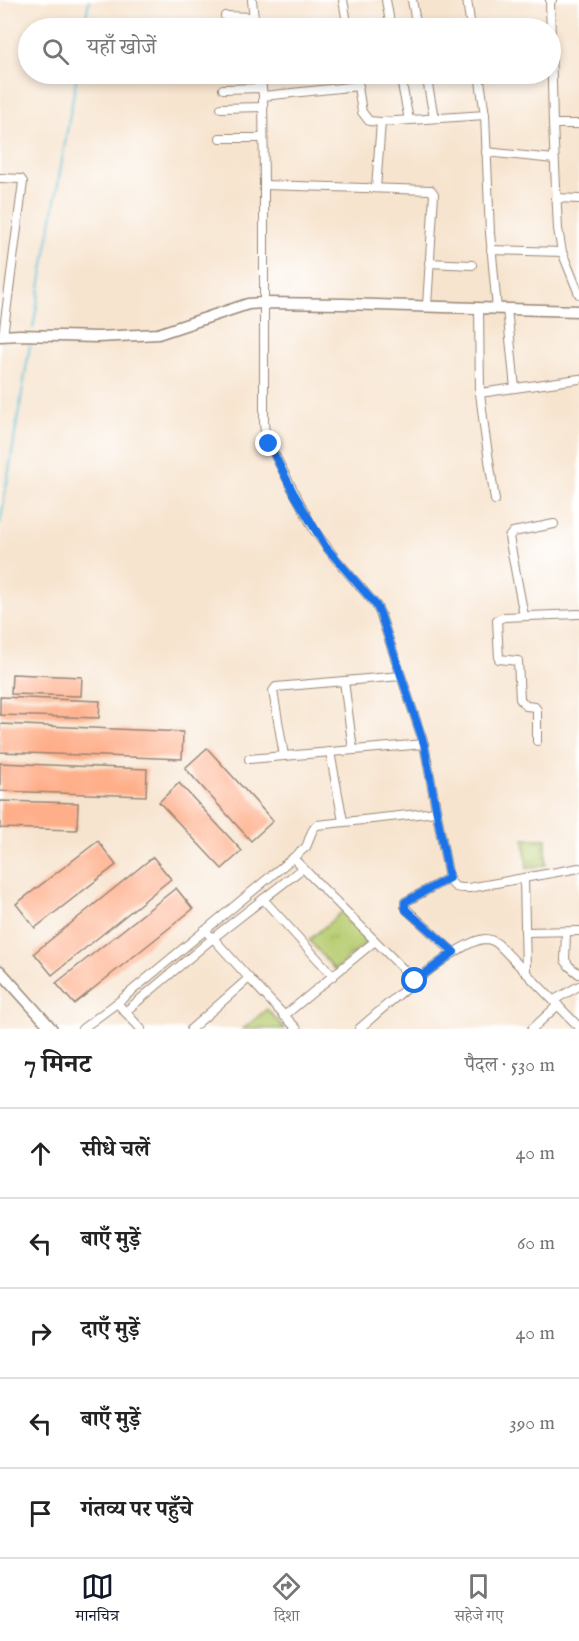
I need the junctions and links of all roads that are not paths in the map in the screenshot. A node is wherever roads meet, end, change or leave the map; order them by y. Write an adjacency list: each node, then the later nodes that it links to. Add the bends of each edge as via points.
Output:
1 (252, 0): 8 (street)
2 (343, 0): 9 (street)
3 (386, 0): 10 (street)
4 (412, 0): 11 (street)
5 (468, 0): 12 (street)
6 (552, 0): 13 (street)
7 (225, 16): 8 (street)
8 (254, 17)
9 (346, 18)
10 (389, 18)
11 (415, 18)
12 (470, 18)
13 (550, 18)
14 (261, 84): 21 (street)
15 (402, 84): 26 (street)
16 (428, 84): 25 (street)
17 (480, 84): 24 (street)
18 (552, 84): 28 (street)
19 (358, 86): 21 (street); 27 (street, via 365,117)
20 (223, 89): 21 (street)
21 (262, 92): 22 (street)
22 (263, 106): 23 (street); 31 (street)
23 (221, 108)
24 (485, 115): 25 (street); 32 (street)
25 (434, 118): 26 (street)
26 (409, 120): 27 (street)
27 (381, 122): 36 (street)
28 (553, 124): 29 (street); 33 (street)
29 (579, 124)
30 (220, 138): 31 (street)
31 (263, 138): 35 (street)
32 (486, 152): 33 (street); 39 (street)
33 (554, 159): 37 (street)
34 (0, 178): 49 (street, via 23,182)
35 (264, 185): 36 (street); 44 (street)
36 (376, 188): 41 (street, via 431,190 434,194)
37 (556, 198): 38 (street); 40 (street)
38 (579, 199)
39 (491, 250): 40 (street); 47 (street)
40 (562, 252): 43 (street)
41 (429, 263): 42 (street); 45 (street)
42 (472, 265)
43 (579, 294)
44 (263, 303): 45 (street); 49 (street, via 158,334); 57 (street, via 264,433 314,530 376,605)
45 (427, 306): 46 (street)
46 (479, 308): 47 (street); 52 (street)
47 (502, 309): 48 (street); 51 (street)
48 (579, 311)
49 (1, 336)
50 (579, 379): 51 (street)
51 (515, 388): 52 (street)
52 (480, 393): 53 (street)
53 (495, 500)
54 (554, 524): 56 (street, via 513,532 509,537)
55 (579, 614): 56 (street)
56 (524, 616): 59 (street, via 497,620 499,658 518,661 520,699 537,710)
57 (401, 676): 58 (street); 60 (street)
58 (344, 681): 61 (street); 63 (street, via 274,689)
59 (537, 741)
60 (424, 744): 61 (street); 65 (street)
61 (353, 750): 62 (street)
62 (330, 752): 63 (street); 66 (street)
63 (284, 756): 64 (street)
64 (249, 759)
65 (436, 812): 66 (street); 70 (street)
66 (343, 821): 67 (street, via 317,825 306,847)
67 (293, 858): 68 (street); 73 (street)
68 (303, 868): 72 (street); 78 (street)
69 (579, 868): 71 (street)
70 (449, 878): 71 (street, via 458,888); 79 (street, via 405,902 405,906)
71 (524, 878): 74 (street)
72 (263, 899): 77 (street); 83 (street)
73 (204, 930): 77 (street); 87 (street)
74 (525, 932): 75 (street); 81 (street)
75 (566, 932): 76 (street); 82 (street, via 565,960)
76 (579, 932)
77 (213, 938): 84 (street); 89 (street)
78 (375, 941): 83 (street); 85 (street)
79 (454, 952): 81 (street, via 478,940 492,940); 85 (street)
80 (0, 971): 92 (street)
81 (526, 972): 88 (street)
82 (579, 974)
83 (333, 976): 90 (street)
84 (249, 978): 90 (street); 95 (street)
85 (415, 981): 97 (street)
86 (579, 987): 88 (street)
87 (117, 1003): 89 (street); 93 (street)
88 (556, 1003): 91 (street); 98 (street)
89 (125, 1012): 94 (street)
90 (284, 1016): 96 (street)
91 (579, 1027)
92 (52, 1029)
93 (82, 1029)
94 (141, 1029)
95 (191, 1029)
96 (297, 1029)
97 (359, 1029)
98 (532, 1029)

